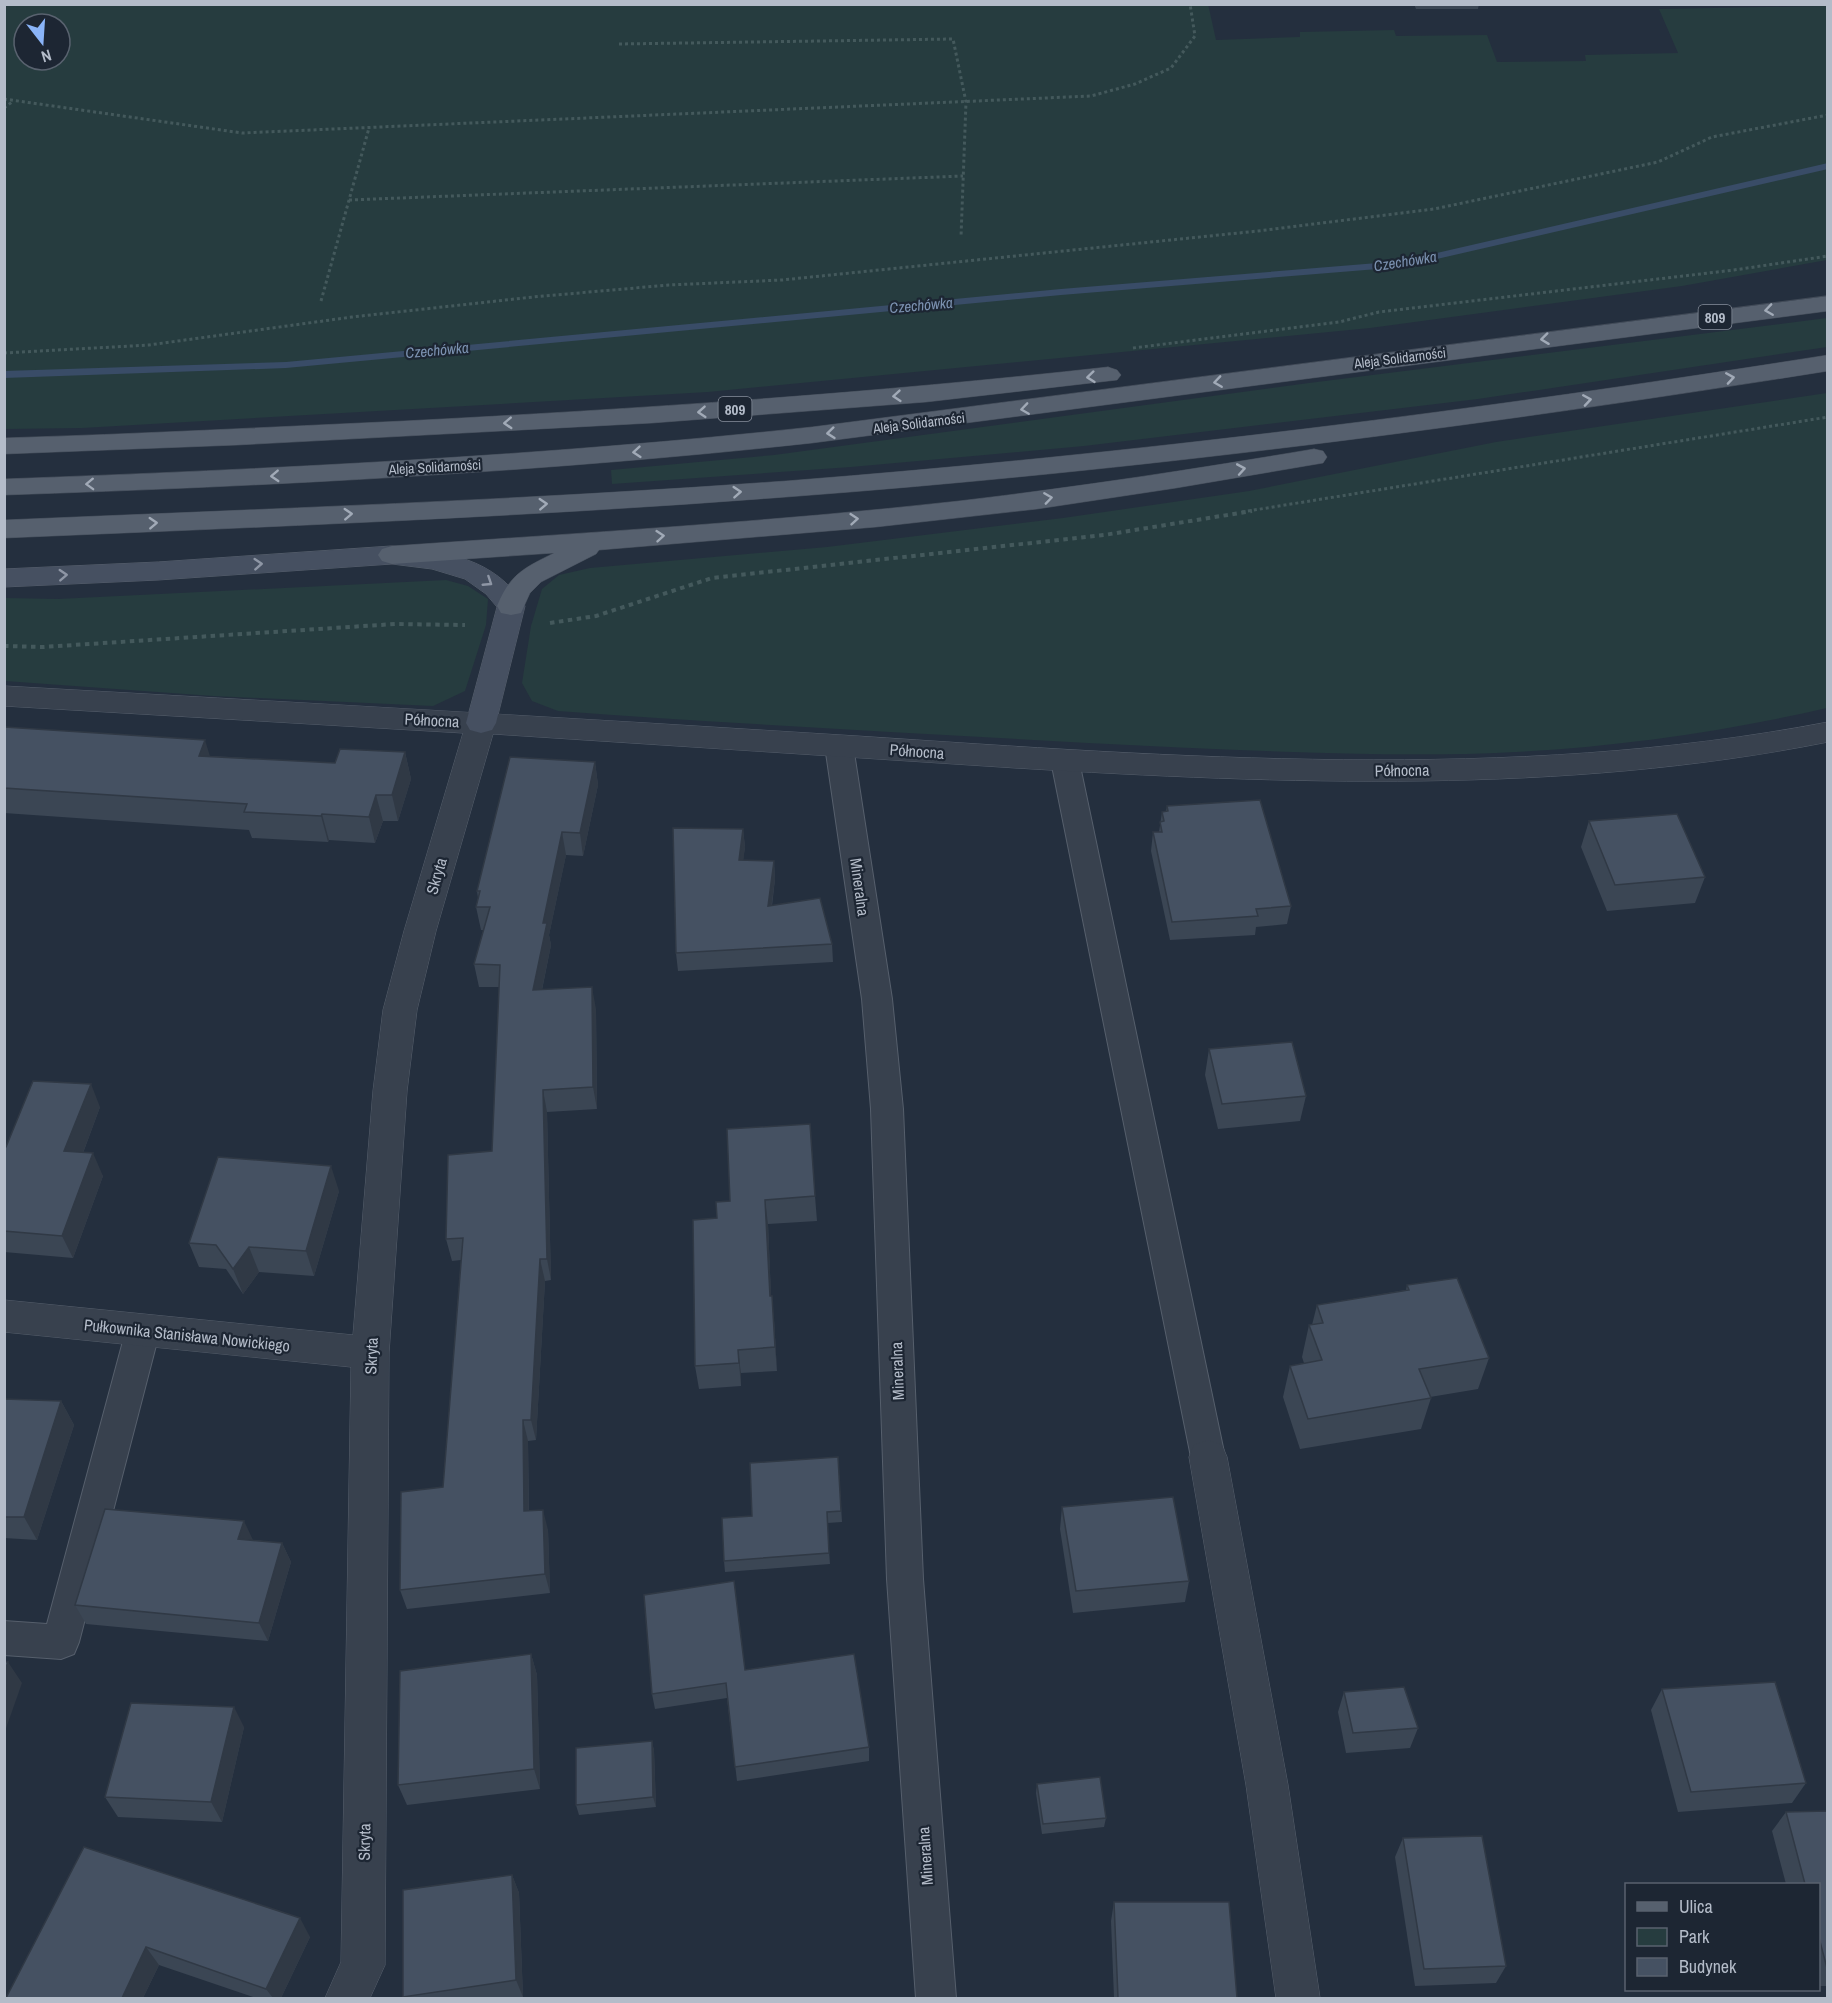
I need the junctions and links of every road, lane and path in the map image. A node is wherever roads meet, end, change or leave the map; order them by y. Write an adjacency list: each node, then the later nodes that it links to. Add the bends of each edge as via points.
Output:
1 (1190, 4): 5 (path, via 1195,36 1171,68 1135,84 1091,96)
2 (619, 44): 5 (path, via 954,39)
3 (4, 99): 4 (path)
4 (13, 101): 6 (path); 8 (path, via 242,133)
5 (966, 102): 8 (path); 9 (path)
6 (4, 108)
7 (1827, 115): 15 (path, via 1712,137 1658,162 1434,209 876,271 533,297 138,346)
8 (369, 128): 10 (path)
9 (963, 176): 10 (path); 11 (path)
10 (349, 200): 12 (path)
11 (961, 237)
12 (321, 301)
13 (1827, 303): 14 (main road, Aleja Solidarności / 809, one-way to 14)
14 (1463, 350): 18 (main road, 809, one-way to 18, via 1276,358 675,414); 19 (main road, Aleja Solidarności, one-way to 19, via 950,419 710,446 360,471)
15 (4, 353)
16 (1827, 363): 17 (main road, one-way to 16)
17 (1529, 409): 20 (main road, one-way to 17, via 785,489 1196,450); 21 (main road, one-way to 17, via 1037,500 1385,445)
18 (4, 446)
19 (4, 487)
20 (4, 529)
21 (602, 541): 22 (main road); 24 (main road, via 531,576)
22 (392, 555): 23 (main road, one-way to 22); 24 (main road, one-way to 24, via 423,558 473,573 495,586)
23 (4, 578)
24 (511, 606): 26 (main road)
25 (4, 696): 26 (street, Północna)
26 (482, 723): 28 (street, Północna); 32 (street, Skryta, via 400,1010)
27 (1827, 732): 29 (street, Północna, via 1568,765 1478,769 1343,771)
28 (839, 746): 29 (street, Północna); 36 (lane, Mineralna, via 877,999 887,1109 905,1579)
29 (1065, 761): 33 (lane)
30 (4, 1316): 31 (street, Pułkownika Stanisława Nowickiego)
31 (143, 1330): 32 (street, Pułkownika Stanisława Nowickiego); 34 (lane, via 61,1642)
32 (370, 1353): 35 (street, Skryta, via 363,1965)
33 (1208, 1457): 37 (street, via 1267,1785)
34 (4, 1638)
35 (347, 1998)
36 (936, 1998)
37 (1298, 1998)

